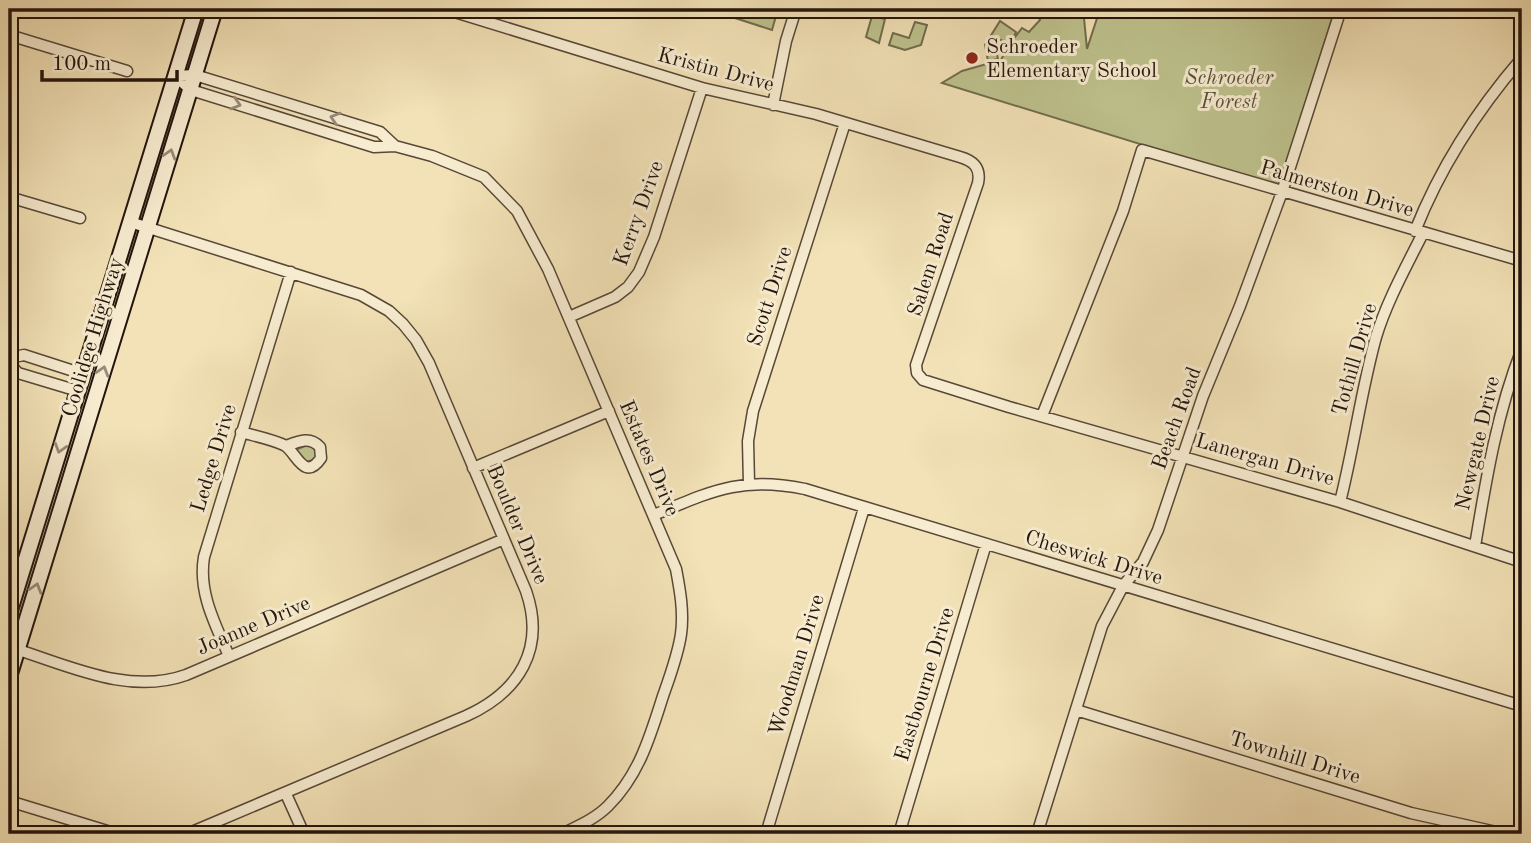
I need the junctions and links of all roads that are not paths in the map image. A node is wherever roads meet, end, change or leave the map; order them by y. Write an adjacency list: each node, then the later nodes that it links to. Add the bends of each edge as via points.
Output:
1 (196, 9): 12 (main road, Coolidge Highway)
2 (215, 9): 11 (main road, Coolidge Highway)
3 (445, 9): 7 (street, Kristin Drive)
4 (491, 9): 7 (street)
5 (796, 9): 15 (street)
6 (1340, 9): 19 (street, Beach Road)
7 (488, 22): 13 (street, Kristin Drive)
8 (9, 35): 10 (street)
9 (1522, 58): 24 (street, Tothill Drive, via 1465,134 1434,188)
10 (127, 71)
11 (195, 75): 12 (street, Estates Drive); 14 (main road, Coolidge Highway); 17 (street, Estates Drive, one-way to 11, via 380,132)
12 (175, 76): 14 (street, Estates Drive); 22 (main road, Coolidge Highway)
13 (702, 88): 15 (street, Kristin Drive); 27 (street, Kerry Drive, via 639,272 615,297)
14 (191, 90): 17 (street, Estates Drive, one-way to 17, via 374,147); 23 (main road, Coolidge Highway, one-way to 14)
15 (773, 105): 16 (street, Kristin Drive)
16 (845, 122): 18 (street, Kristin Drive, via 960,156); 40 (street, Scott Drive, via 756,399 748,441)
17 (395, 146): 27 (street, Estates Drive, via 484,177 517,211)
18 (976, 166): 31 (street, Salem Road, via 978,183 918,356)
19 (1282, 192): 24 (street, Palmerston Drive); 35 (street, Palmerston Drive, via 1142,150 1112,241); 38 (street, Beach Road)
20 (9, 197): 21 (street)
21 (80, 218)
22 (130, 222): 23 (street, Boulder Drive); 32 (main road, Coolidge Highway)
23 (147, 228): 26 (street, Boulder Drive); 50 (main road, Coolidge Highway, one-way to 23)
24 (1419, 232): 25 (street, Palmerston Drive); 41 (street, Tothill Drive, via 1377,335)
25 (1522, 261)
26 (291, 272): 36 (street, Ledge Drive); 39 (street, Boulder Drive, via 361,295 403,324 425,354)
27 (569, 317): 34 (street, Estates Drive)
28 (1522, 349): 46 (street, Newgate Drive, via 1504,401)
29 (9, 358): 32 (street, via 24,355)
30 (9, 363): 33 (street, via 18,373)
31 (917, 373): 35 (street, Lanergan Drive, via 929,383)
32 (83, 374): 33 (main road, Coolidge Highway)
33 (78, 391): 49 (main road, Coolidge Highway, one-way to 49)
34 (609, 411): 39 (street); 43 (street, Estates Drive)
35 (1042, 416): 38 (street, Lanergan Drive)
36 (241, 432): 37 (street); 51 (street, Ledge Drive, via 202,567 206,600)
37 (286, 446)
38 (1182, 455): 41 (street, Lanergan Drive); 48 (street, Beach Road, via 1152,545)
39 (473, 468): 44 (street, Boulder Drive)
40 (749, 484): 42 (street, Cheswick Drive, via 805,489); 43 (street, Cheswick Drive, via 718,489)
41 (1340, 502): 46 (street, Lanergan Drive)
42 (864, 508): 45 (street, Cheswick Drive); 61 (street, Woodman Drive)
43 (654, 516): 60 (street, Estates Drive, via 676,569 682,604 674,663 635,772 598,814)
44 (504, 539): 51 (street, Joanne Drive); 55 (street, Boulder Drive, via 528,598 532,627 527,657 508,689 481,709)
45 (986, 544): 48 (street, Cheswick Drive); 62 (street, Eastbourne Drive)
46 (1475, 546): 47 (street, Lanergan Drive)
47 (1522, 562)
48 (1123, 586): 53 (street, Cheswick Drive); 54 (street, Beach Road, via 1102,626)
49 (9, 614)
50 (13, 648): 51 (street, Joanne Drive, via 121,681 145,683 176,678); 52 (main road, Coolidge Highway)
51 (229, 656)
52 (9, 677)
53 (1522, 706)
54 (1076, 710): 63 (street, Beach Road); 64 (street, Townhill Drive, via 1411,813)
55 (286, 794): 58 (street, Boulder Drive); 59 (street)
56 (9, 801): 57 (street)
57 (117, 834)
58 (187, 834)
59 (304, 834)
60 (562, 834)
61 (766, 834)
62 (898, 834)
63 (1037, 834)
64 (1505, 834)

